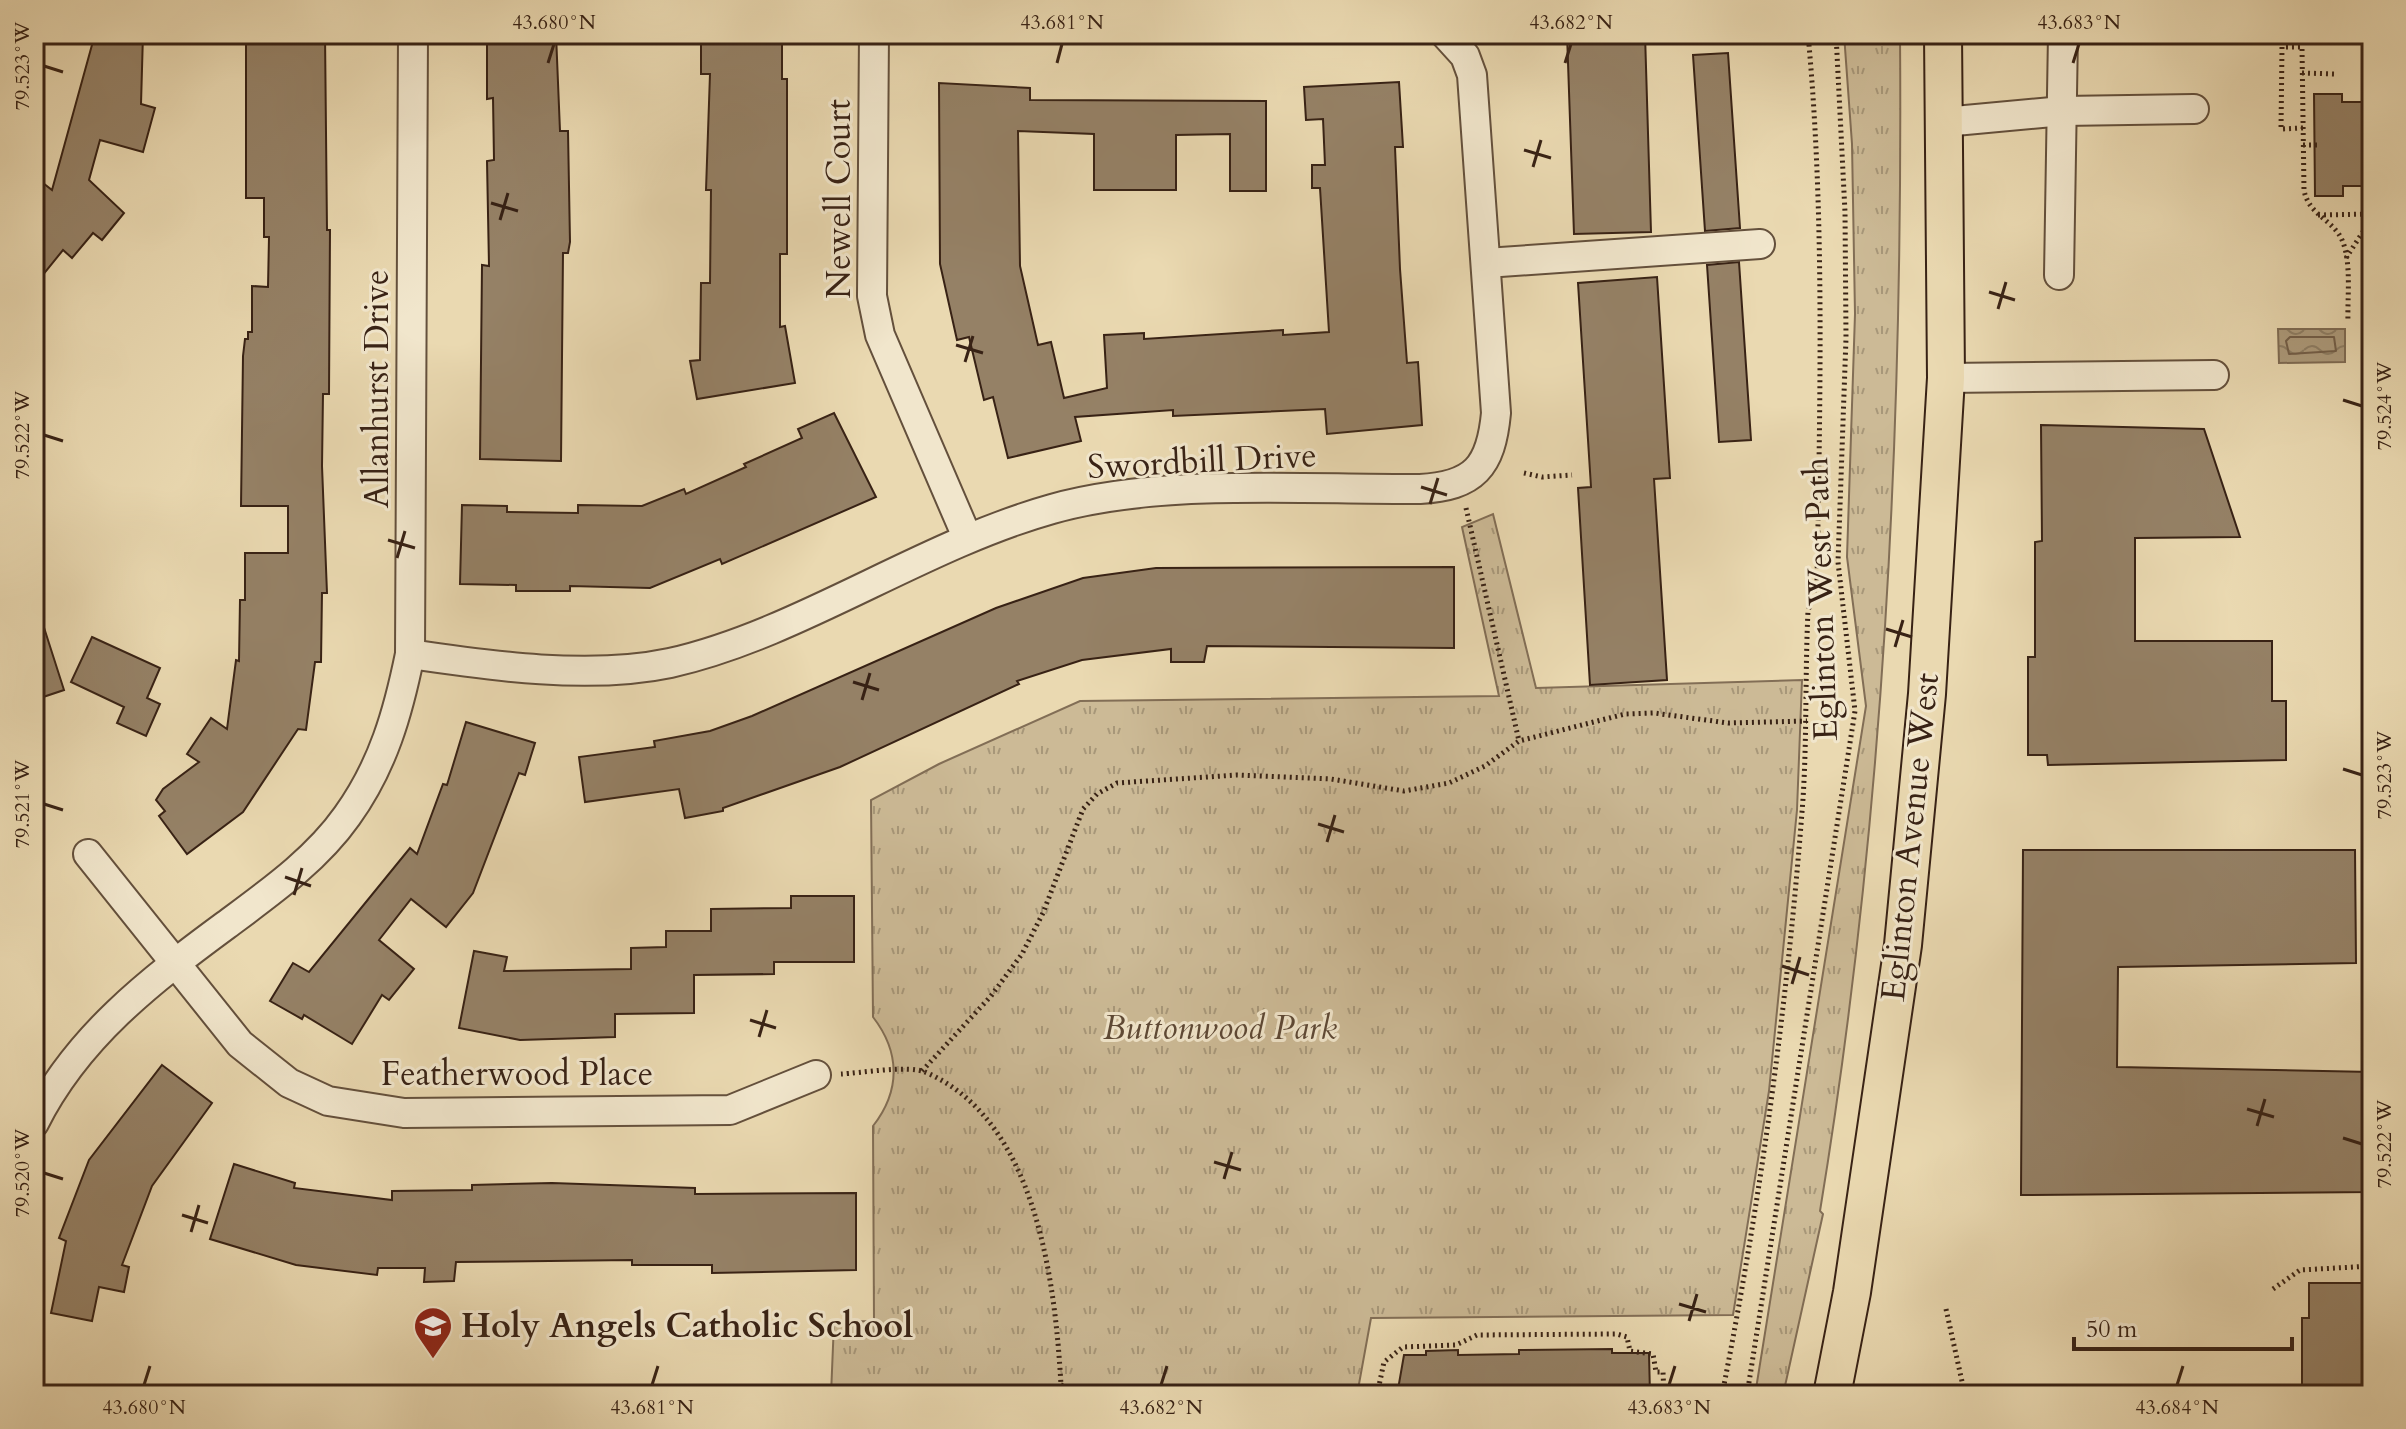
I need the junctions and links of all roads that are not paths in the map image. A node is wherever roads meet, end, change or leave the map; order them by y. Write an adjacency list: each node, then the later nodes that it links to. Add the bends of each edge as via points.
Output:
1 (413, 34): 15 (street, Allanhurst Drive)
2 (874, 34): 14 (street, Newell Court, via 872,296 880,335)
3 (1445, 34): 10 (street, via 1465,56 1472,75)
4 (1943, 34): 8 (main road, Eglinton Avenue West)
5 (2063, 34): 7 (street)
6 (2194, 109): 7 (street)
7 (2063, 111): 8 (street); 11 (street)
8 (1944, 122): 13 (main road, Eglinton Avenue West)
9 (1760, 244): 10 (street)
10 (1486, 263): 14 (street, Swordbill Drive, via 1494,441 1486,460 1460,483 1420,489 1109,497)
11 (2059, 275)
12 (2214, 375): 13 (street)
13 (1946, 378): 20 (main road, Eglinton Avenue West, via 1927,694 1903,945)
14 (967, 537): 15 (street, Swordbill Drive, via 782,622 667,663 534,667)
15 (410, 654): 17 (street, Allanhurst Drive, via 396,722 346,817 272,890)
16 (88, 854): 17 (street, Featherwood Place)
17 (174, 963): 18 (street, Featherwood Place, via 240,1044 270,1071 310,1095 356,1108 404,1113 730,1110); 19 (street, Allanhurst Drive, via 81,1048)
18 (816, 1075)
19 (34, 1123)
20 (1832, 1395)

